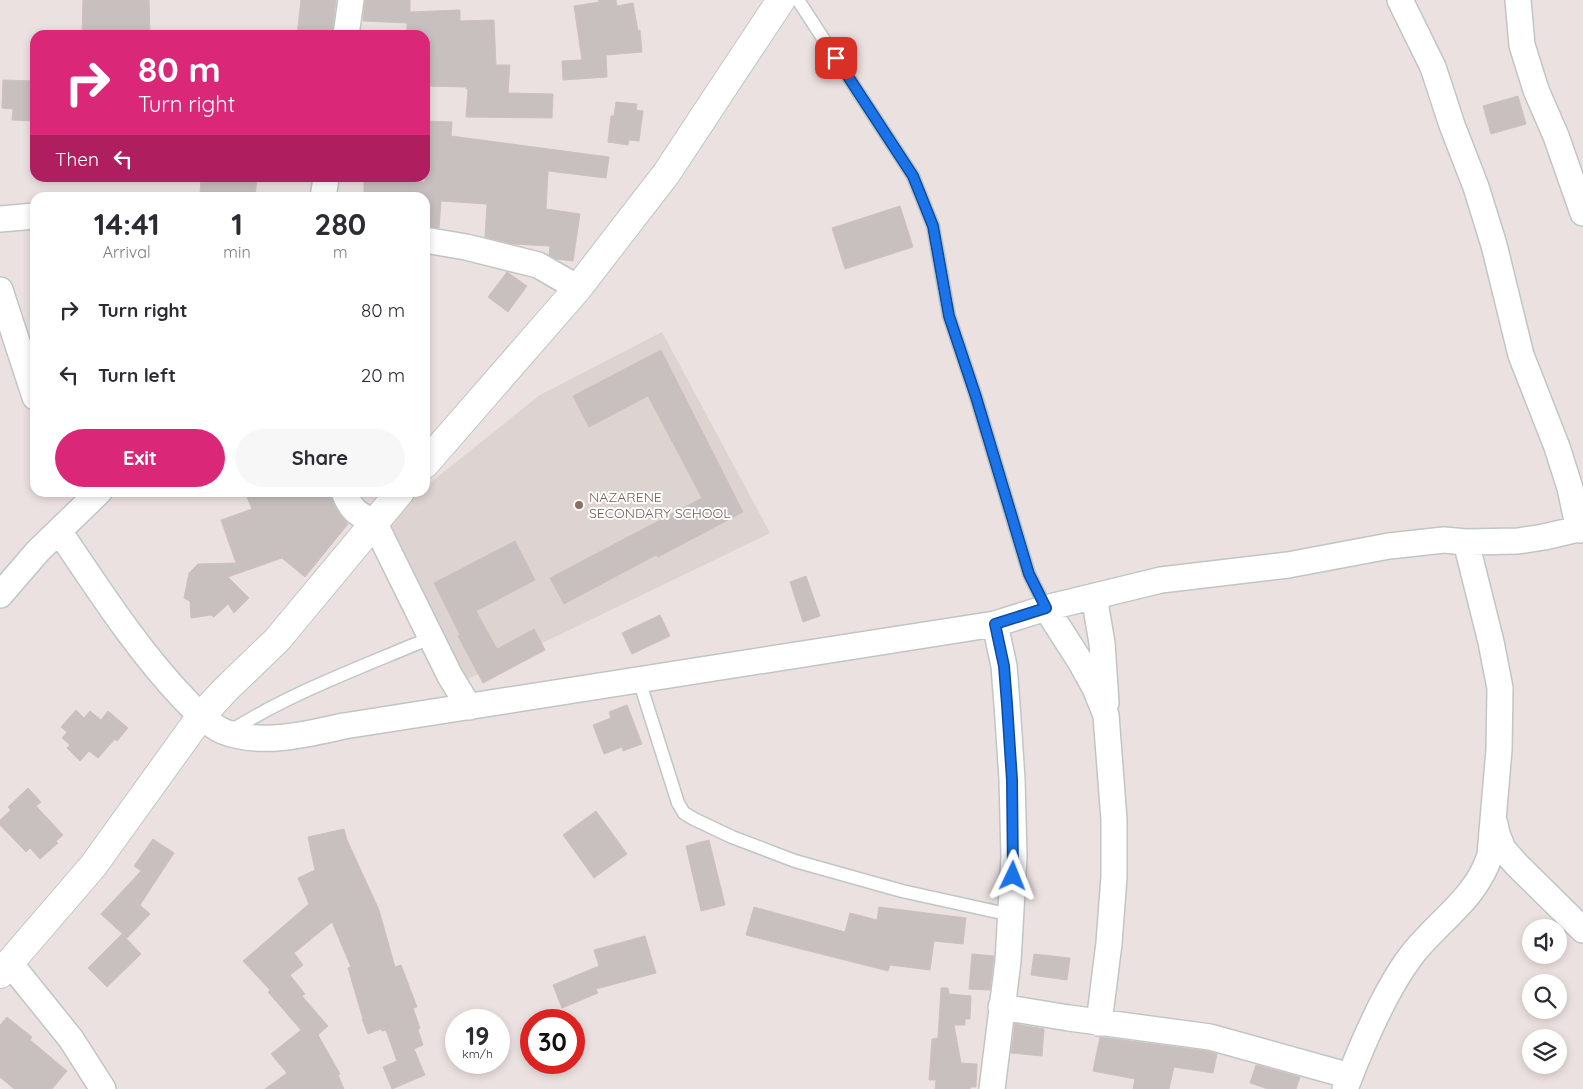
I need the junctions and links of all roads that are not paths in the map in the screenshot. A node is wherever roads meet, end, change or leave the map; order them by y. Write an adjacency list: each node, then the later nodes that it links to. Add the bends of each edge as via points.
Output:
1 (351, 0): 6 (street)
2 (782, 0): 11 (street, via 666,174)
3 (798, 0): 24 (lane, via 917,185 933,226 949,316 1027,566)
4 (1400, 0): 19 (street, via 1433,67 1476,187 1521,355 1557,448)
5 (1518, 0): 7 (street, via 1522,45)
6 (347, 30)
7 (1583, 213)
8 (30, 216): 9 (street)
9 (0, 219)
10 (430, 241): 11 (street, via 538,265)
11 (578, 288): 14 (street)
12 (0, 290): 13 (street)
13 (30, 382)
14 (430, 458)
15 (91, 497): 20 (street)
16 (346, 497): 18 (street, via 357,514)
17 (396, 497): 18 (street)
18 (374, 522): 26 (street); 30 (street, via 277,640)
19 (1581, 529): 21 (street, via 1518,541)
20 (59, 531): 22 (street); 30 (street, via 121,623 162,676)
21 (1466, 542): 23 (street, via 1444,540 1389,546 1288,565 1160,580); 32 (street, via 1500,688 1499,750)
22 (0, 595)
23 (1094, 596): 24 (street); 29 (street, via 1102,643)
24 (1046, 608): 25 (street); 29 (street, via 1080,662)
25 (995, 624): 27 (street); 33 (street, via 1004,666 1012,780 1014,857)
26 (430, 638): 28 (street); 31 (lane, via 294,696)
27 (639, 680): 28 (street); 33 (lane, via 684,813 732,837 795,861 902,891)
28 (468, 707): 31 (street, via 294,736 258,738)
29 (1106, 715): 37 (street, via 1114,820 1114,877)
30 (201, 716): 31 (street); 35 (street, via 92,866)
31 (227, 733)
32 (1492, 814): 34 (street, via 1503,849); 38 (street, via 1493,836 1485,871 1476,886 1410,957 1392,987)
33 (1011, 915): 36 (street)
34 (1583, 930)
35 (3, 964): 39 (street, via 71,1039)
36 (1001, 1007): 37 (street); 40 (street)
37 (1099, 1023): 38 (street, via 1210,1037)
38 (1347, 1083)
39 (103, 1089)
40 (992, 1089)

